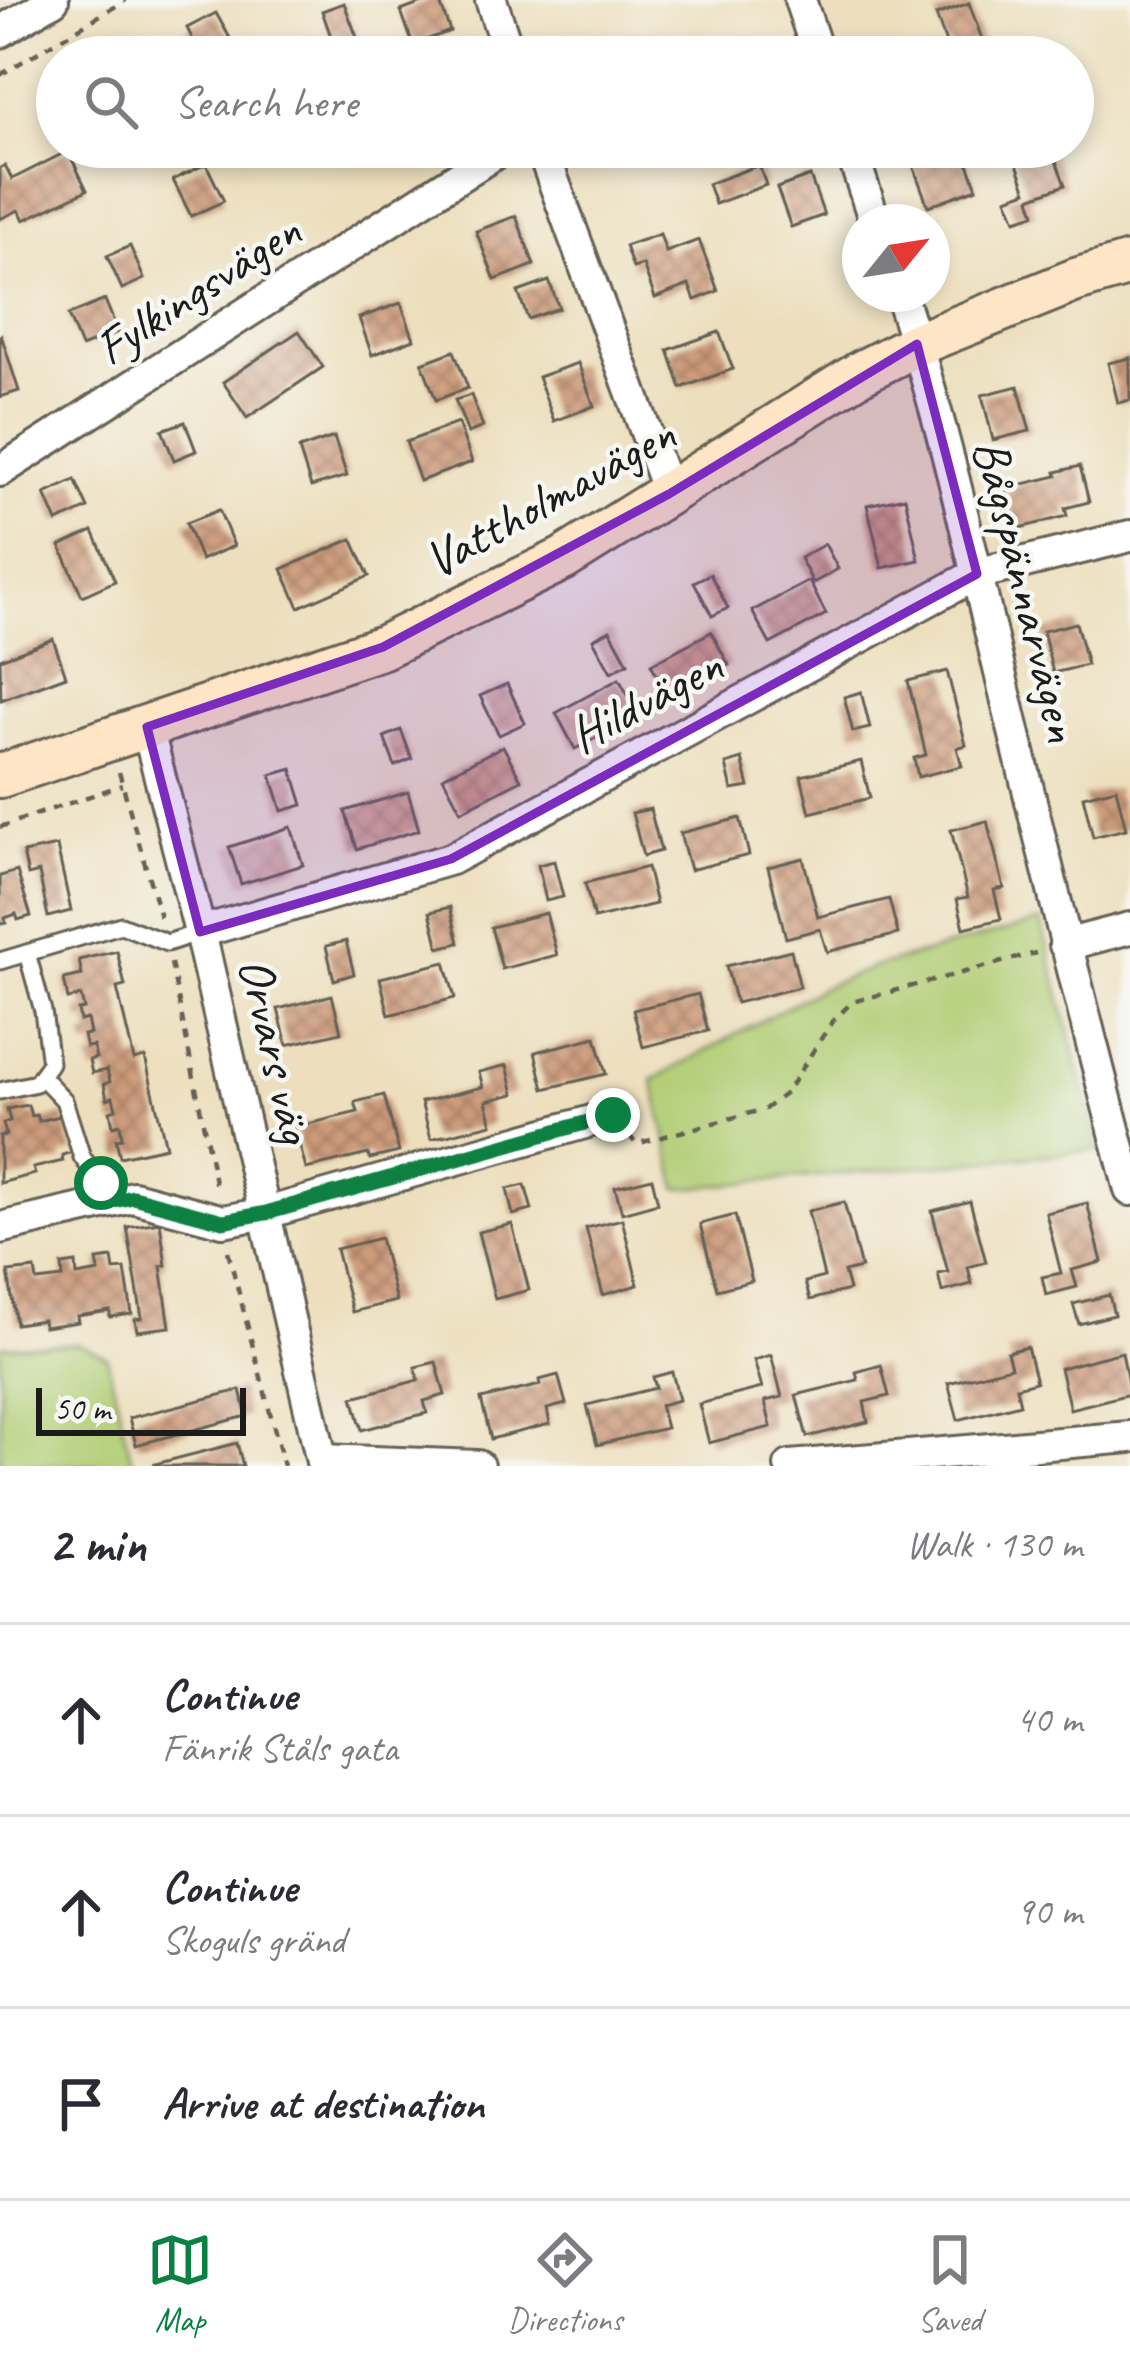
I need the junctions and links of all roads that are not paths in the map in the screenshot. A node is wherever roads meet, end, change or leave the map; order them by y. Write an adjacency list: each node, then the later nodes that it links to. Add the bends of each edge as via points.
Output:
1 (53, 0): 4 (street)
2 (491, 0): 5 (street)
3 (800, 0): 6 (street)
4 (0, 32)
5 (503, 36)
6 (812, 36)
7 (472, 168): 14 (street, Fylkingsvägen)
8 (549, 168): 15 (street)
9 (857, 168): 10 (street)
10 (869, 204)
11 (1130, 264): 13 (main road, Vattholmavägen)
12 (906, 312): 13 (street, Bågspännarvägen)
13 (917, 344): 15 (main road, Vattholmavägen); 17 (street, Bågspännarvägen)
14 (0, 471)
15 (669, 494): 18 (main road, Vattholmavägen, via 563,560 383,647)
16 (1130, 536): 17 (street, Hildvägen)
17 (976, 574): 21 (street, Hildvägen, via 451,859); 22 (street, Bågspännarvägen)
18 (129, 734): 19 (main road, Vattholmavägen); 21 (street, Orvars väg)
19 (0, 776)
20 (1130, 928): 22 (street)
21 (200, 932): 23 (lane, via 167,943 121,926); 30 (street, Orvars väg)
22 (1065, 945): 28 (street, Bågspännarvägen)
23 (27, 952): 24 (lane); 25 (lane, via 50,1063)
24 (0, 961)
25 (41, 1076): 26 (lane); 29 (lane, via 64,1100 82,1157)
26 (0, 1090)
27 (613, 1115): 30 (street)
28 (1130, 1190)
29 (110, 1202): 30 (street, via 133,1197 223,1221); 31 (street)
30 (266, 1213): 33 (street, Orvars väg)
31 (0, 1228)
32 (1130, 1437): 35 (street)
33 (323, 1463): 34 (street)
34 (478, 1466)
35 (790, 1466)

